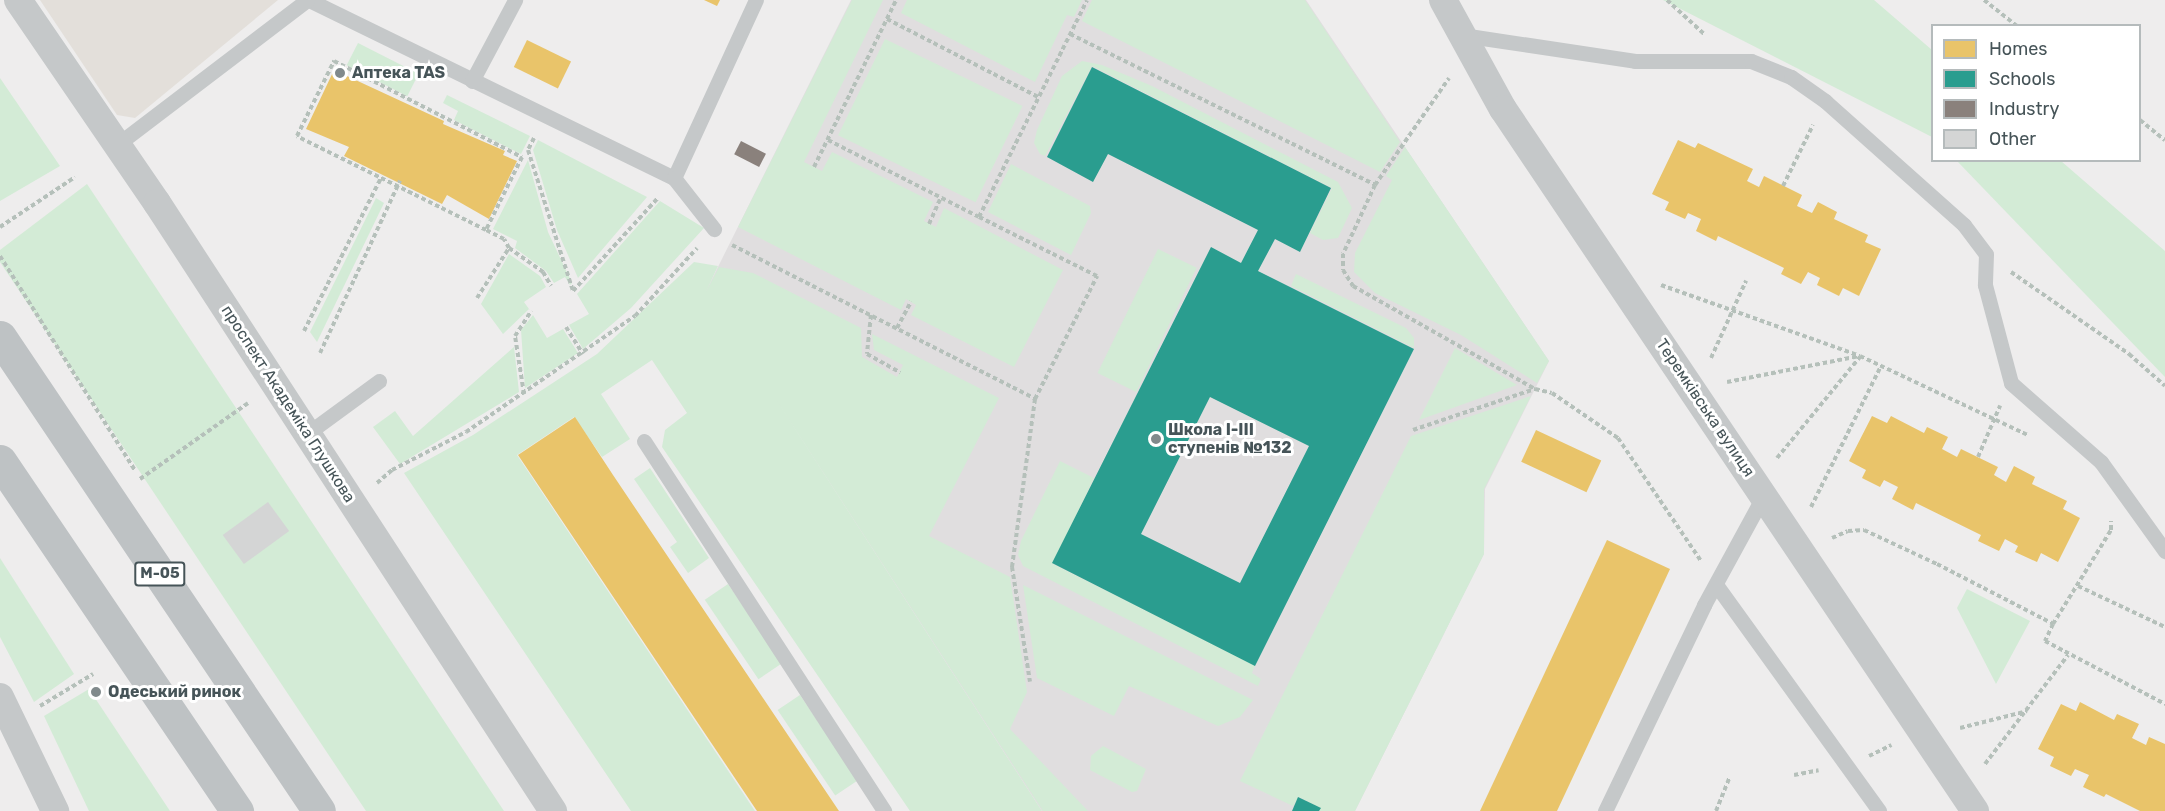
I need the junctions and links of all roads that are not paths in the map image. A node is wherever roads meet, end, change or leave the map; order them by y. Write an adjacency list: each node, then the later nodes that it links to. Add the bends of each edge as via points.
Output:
1 (18, 0): 8 (street, проспект Академіка Глушкова)
2 (308, 0): 7 (lane); 8 (lane)
3 (515, 0): 7 (lane)
4 (756, 0): 9 (lane)
5 (1443, 0): 6 (street, Теремківська вулиця)
6 (1462, 35): 16 (street, Теремківська вулиця, via 1503,109); 17 (lane, via 1635,61 1751,61 1791,77 1825,101 1964,225 1986,254 1985,285 2011,383 2101,462)
7 (472, 81): 9 (lane)
8 (118, 144): 13 (street, проспект Академіка Глушкова)
9 (674, 178): 10 (lane)
10 (714, 229)
11 (0, 337): 22 (highway, М-05)
12 (379, 381): 13 (lane)
13 (308, 434): 23 (street, проспект Академіка Глушкова)
14 (644, 441): 24 (lane)
15 (1, 465): 21 (highway)
16 (1764, 495): 18 (lane); 27 (street, Теремківська вулиця)
17 (2165, 551)
18 (1717, 586): 25 (lane, via 1704,605); 26 (lane)
19 (0, 698): 20 (street)
20 (55, 811)
21 (237, 811)
22 (319, 811)
23 (553, 811)
24 (884, 811)
25 (1605, 811)
26 (1879, 811)
27 (1975, 811)

